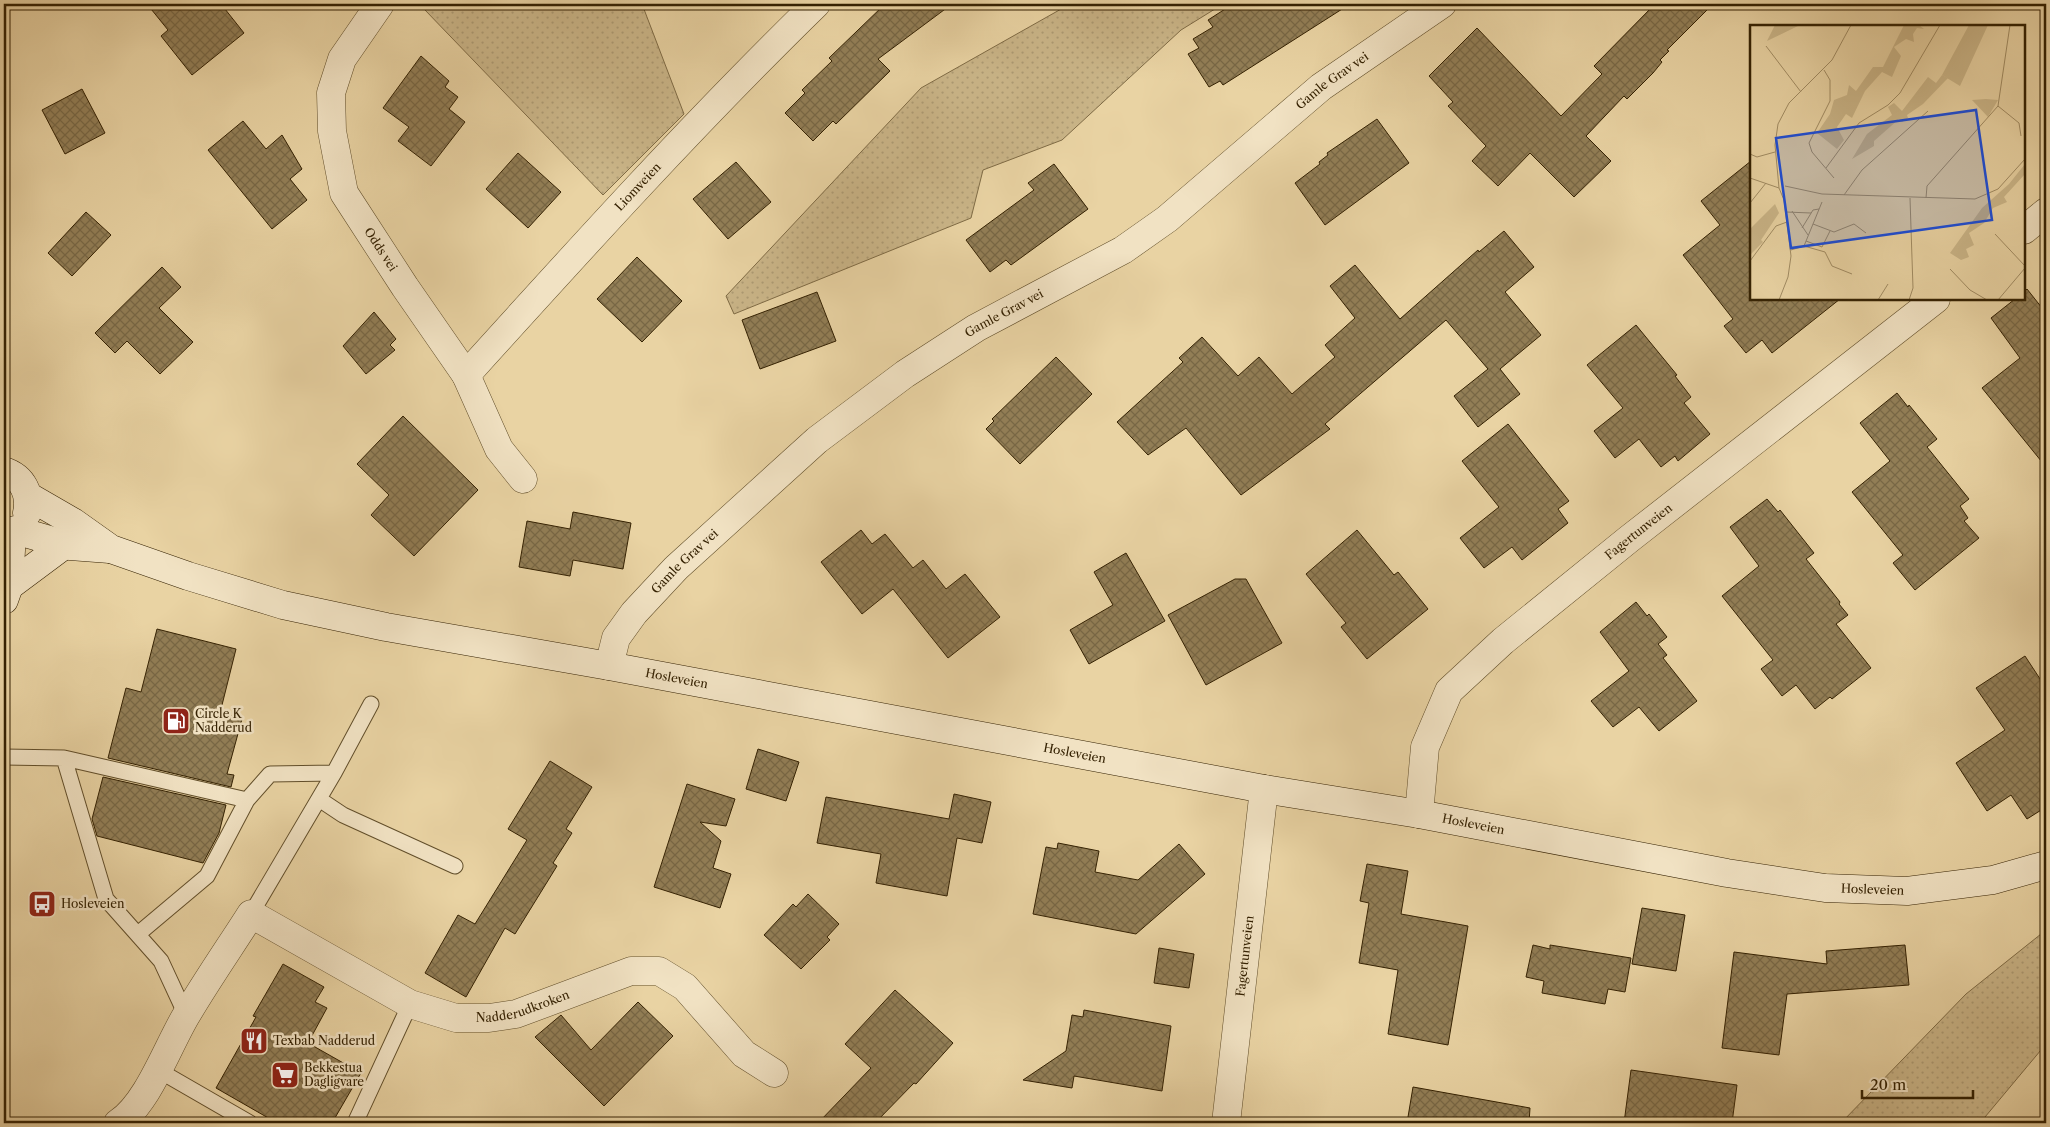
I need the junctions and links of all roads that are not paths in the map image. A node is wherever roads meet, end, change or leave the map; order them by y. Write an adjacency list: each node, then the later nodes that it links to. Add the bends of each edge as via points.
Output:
1 (380, 4): 7 (street, Odds vei, via 342,59 331,93 332,130 344,193)
2 (816, 4): 7 (street, Liomveien, via 744,74)
3 (1442, 4): 15 (street, Gamle Grav vei, via 1321,87 1167,219 1123,250 976,328 906,374 817,440 676,568 616,638)
4 (2046, 212): 5 (street)
5 (2025, 229)
6 (1935, 300): 23 (street, Fagertunveien, via 1621,545 1503,641 1449,690 1425,747)
7 (466, 375): 9 (street, Odds vei, via 499,449)
8 (6, 464): 10 (street)
9 (523, 479)
10 (28, 496): 11 (street, via 29,505 22,524); 13 (street, Hosleveien)
11 (10, 533): 12 (street, Hosleveien); 14 (street)
12 (64, 545): 13 (street, Hosleveien); 14 (street)
13 (111, 549): 15 (street, Hosleveien, via 283,605 386,627)
14 (6, 593)
15 (609, 666): 20 (street, Hosleveien)
16 (371, 704): 19 (lane)
17 (4, 757): 18 (lane)
18 (64, 758): 21 (lane); 27 (lane, via 106,899)
19 (334, 773): 21 (lane, via 270,774); 22 (lane)
20 (1264, 789): 23 (street, Hosleveien); 35 (street, Fagertunveien)
21 (247, 800): 27 (lane, via 207,876)
22 (319, 800): 25 (lane, via 342,815); 26 (lane)
23 (1419, 814): 24 (street, Hosleveien, via 1727,874 1825,888 1907,891 1993,880)
24 (2046, 865)
25 (455, 866)
26 (251, 914): 28 (street, Nadderudkroken); 29 (street)
27 (138, 934): 29 (lane, via 161,961)
28 (410, 1004): 31 (street, Nadderudkroken, via 456,1018 489,1018 516,1014 631,971 659,971 686,988 744,1054); 34 (lane)
29 (186, 1015): 30 (street)
30 (158, 1070): 32 (street); 33 (lane)
31 (774, 1073)
32 (130, 1121)
33 (250, 1123)
34 (355, 1123)
35 (1226, 1123)

